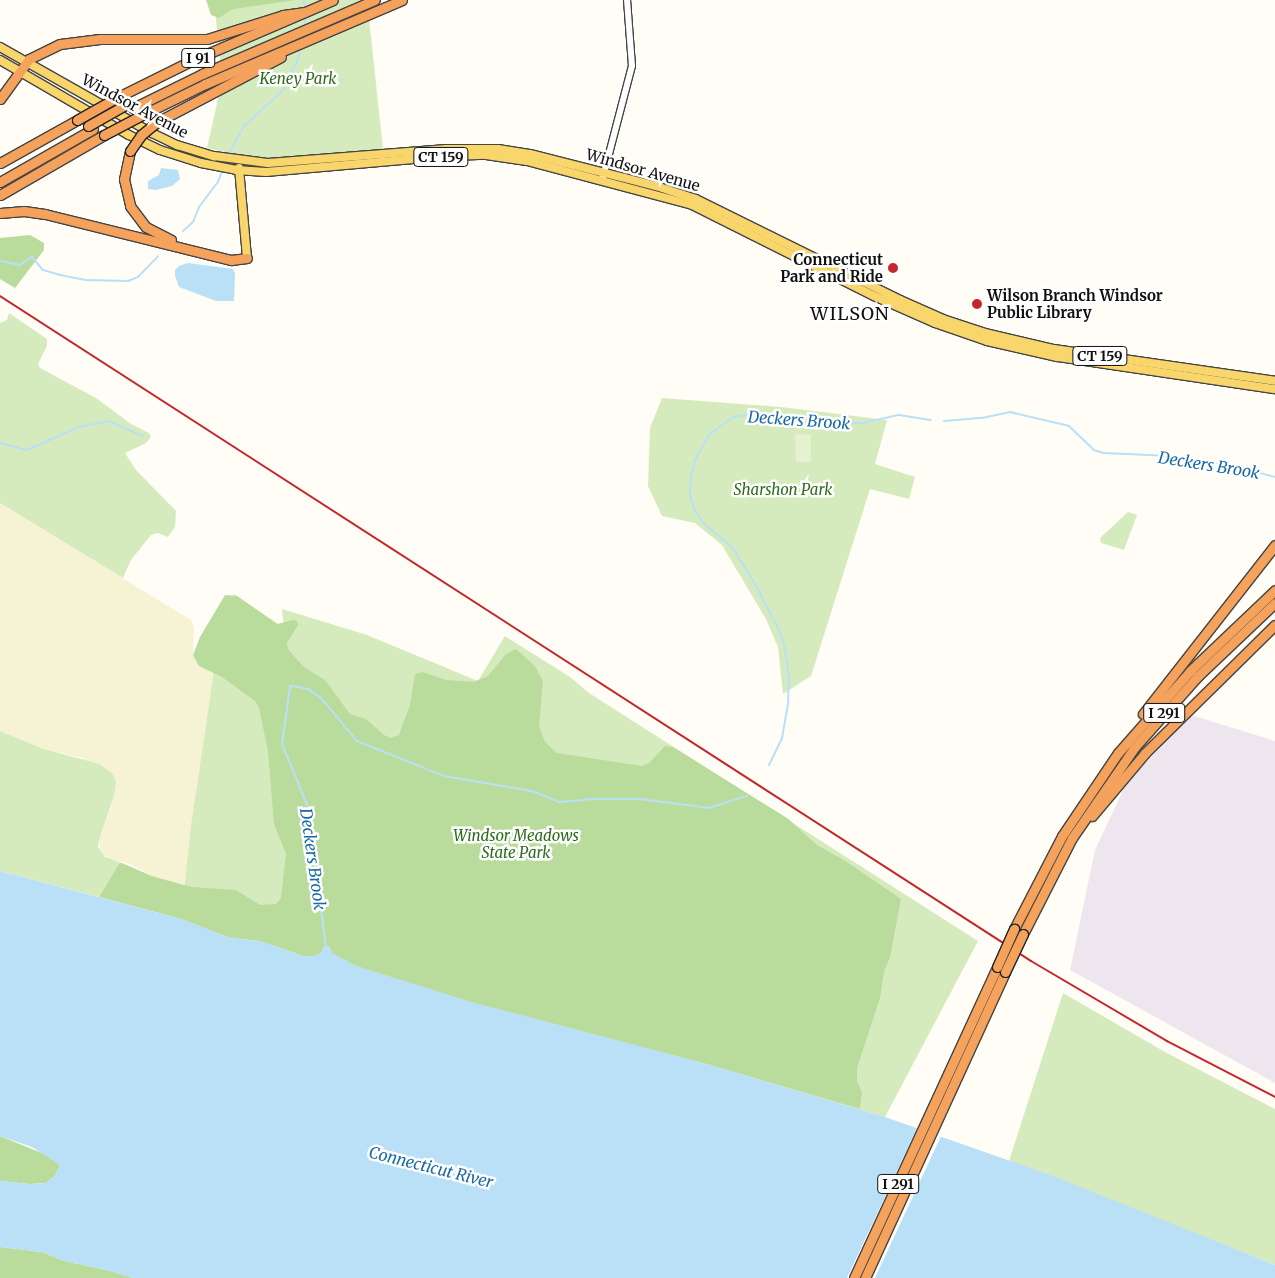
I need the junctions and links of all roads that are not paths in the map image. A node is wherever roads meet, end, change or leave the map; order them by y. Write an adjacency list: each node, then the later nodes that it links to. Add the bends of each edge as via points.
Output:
1 (333, 0): 7 (highway, I 91)
2 (360, 0): 6 (highway)
3 (375, 0): 6 (highway)
4 (402, 0): 9 (highway)
5 (627, 0): 20 (street, via 632,66)
6 (334, 15): 14 (highway, via 130,106)
7 (282, 18): 11 (highway, via 207,39 100,39 64,43 40,52); 16 (highway, I 91, bridge, via 116,98)
8 (0, 47): 11 (main road, Windsor Avenue / CT 159)
9 (273, 58): 22 (highway, I 91, bridge, via 206,84 144,114); 24 (highway, bridge, via 141,134 130,151 124,172 125,191 143,224 167,239)
10 (0, 60): 12 (main road, Windsor Avenue / CT 159)
11 (26, 62): 12 (highway); 15 (main road, Windsor Avenue / CT 159, via 164,140)
12 (19, 72): 13 (highway); 18 (main road, Windsor Avenue / CT 159, via 143,142 177,156)
13 (0, 99)
14 (91, 128): 19 (highway); 21 (highway)
15 (231, 160): 17 (main road, Windsor Avenue / CT 159); 18 (main road)
16 (0, 163)
17 (308, 165): 18 (main road, Windsor Avenue / CT 159, via 274,172); 20 (main road, Windsor Avenue / CT 159, via 438,153 506,157)
18 (240, 171): 24 (main road)
19 (0, 176)
20 (603, 176): 26 (main road, Windsor Avenue / CT 159, via 728,219 900,300 985,333 1054,349)
21 (0, 182)
22 (0, 195)
23 (0, 214): 24 (highway, via 24,211 45,214 231,260)
24 (247, 258)
25 (1275, 380): 26 (main road, Windsor Avenue / CT 159)
26 (1258, 382): 27 (main road, Windsor Avenue / CT 159)
27 (1275, 389)
28 (1275, 545): 32 (highway, via 1129,731)
29 (1275, 590): 32 (highway, I 291, via 1173,687)
30 (1275, 603): 33 (highway, I 291, via 1157,720 1105,787)
31 (1275, 625): 33 (highway, via 1144,753)
32 (1111, 762): 34 (highway, I 291, bridge, via 1053,852 1014,928)
33 (1072, 838): 34 (highway, I 291, bridge)
34 (946, 1091): 35 (highway, I 291); 36 (highway, I 291)
35 (854, 1278)
36 (865, 1278)

